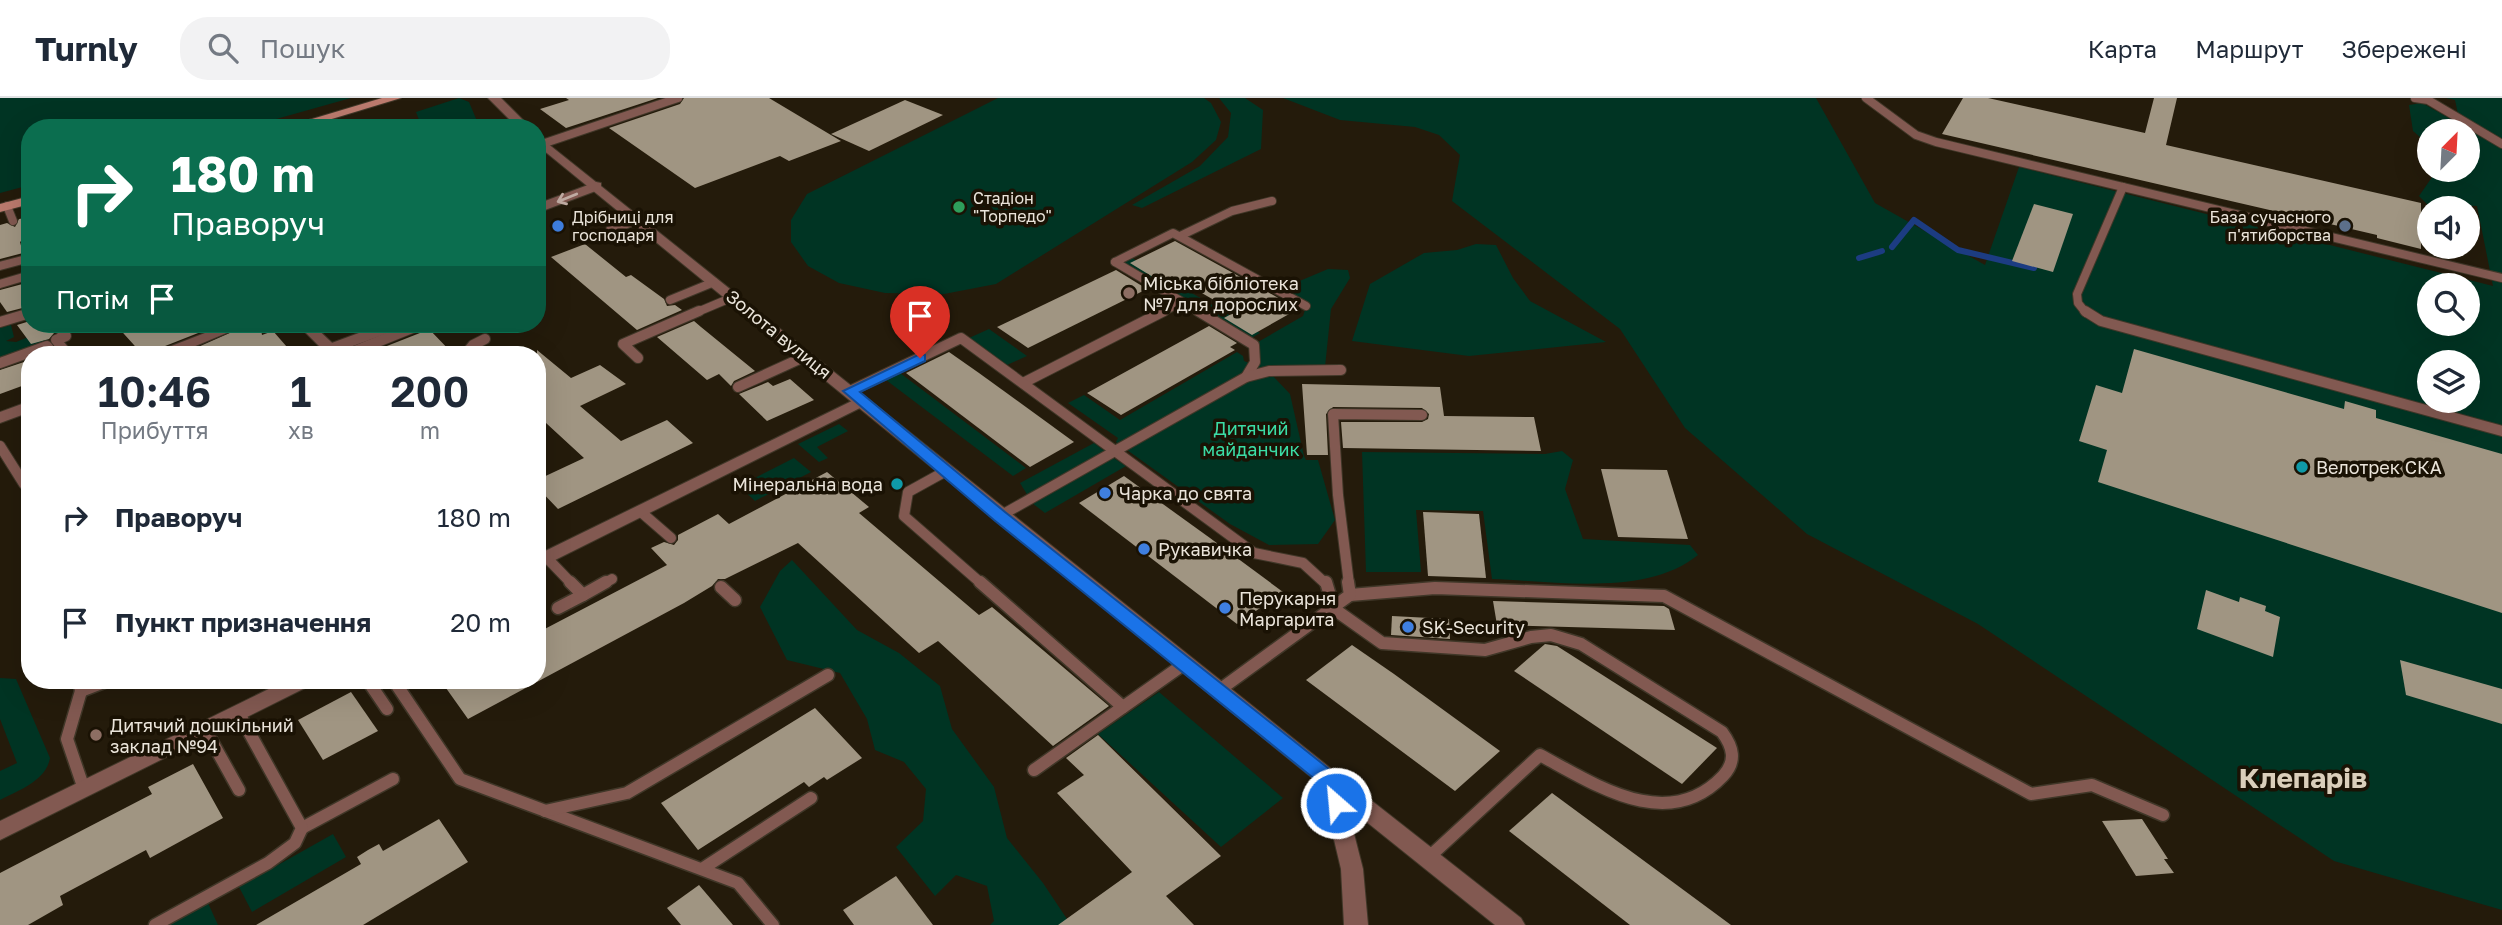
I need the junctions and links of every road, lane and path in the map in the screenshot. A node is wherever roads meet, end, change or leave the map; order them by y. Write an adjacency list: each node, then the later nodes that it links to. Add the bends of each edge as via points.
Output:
1 (395, 98): 6 (main road)
2 (494, 98): 7 (street)
3 (678, 98): 8 (lane)
4 (1866, 98): 12 (lane, via 1916,135 1936,142)
5 (2415, 98): 9 (lane, via 2428,100)
6 (320, 119)
7 (516, 119)
8 (546, 139)
9 (2502, 144)
10 (546, 146): 11 (street, Золота вулиця)
11 (596, 186): 15 (street, one-way to 15); 17 (street, Золота вулиця)
12 (2123, 187): 24 (lane); 57 (lane, via 2077,294 2087,314)
13 (1272, 201): 20 (lane, via 1232,211)
14 (21, 202): 16 (main road)
15 (546, 205)
16 (3, 207): 18 (lane)
17 (638, 220): 19 (lane); 25 (street, Золота вулиця)
18 (13, 221)
19 (610, 230)
20 (1180, 236): 29 (lane, via 1173,233 1115,262); 30 (lane)
21 (21, 256): 22 (lane)
22 (0, 266)
23 (21, 278): 26 (lane)
24 (2502, 278)
25 (714, 282): 27 (street, Золота вулиця); 28 (lane)
26 (0, 284)
27 (733, 297): 46 (street, Золота вулиця); 47 (lane, via 623,344)
28 (670, 300)
29 (1182, 302): 50 (lane, via 1254,345 1255,362); 51 (lane)
30 (1306, 306)
31 (21, 316): 32 (lane)
32 (0, 322)
33 (64, 333): 39 (lane, via 66,336 56,340)
34 (218, 333): 40 (street)
35 (314, 333): 41 (street)
36 (379, 333): 42 (lane)
37 (396, 333): 43 (lane)
38 (485, 339): 44 (lane)
39 (61, 346)
40 (185, 346)
41 (329, 346)
42 (352, 346)
43 (358, 346)
44 (472, 346)
45 (21, 355): 48 (lane)
46 (806, 356): 52 (lane); 53 (street, Золота вулиця)
47 (638, 358)
48 (0, 363)
49 (1341, 370): 50 (lane, via 1269,371)
50 (1245, 377): 59 (lane)
51 (1023, 383): 53 (lane, via 961,338); 59 (lane)
52 (738, 387)
53 (856, 396): 60 (street, Золота вулиця); 62 (street)
54 (21, 410): 56 (street)
55 (1422, 415): 70 (lane, via 1333,414)
56 (0, 418)
57 (2502, 431)
58 (0, 446): 61 (lane)
59 (1118, 452): 63 (lane); 73 (lane, via 1254,553 1303,563 1325,580)
60 (946, 471): 63 (street, Золота вулиця); 81 (lane, via 908,492 904,516)
61 (21, 479)
62 (641, 512): 64 (lane); 65 (street)
63 (1000, 516): 74 (street, Золота вулиця)
64 (671, 538)
65 (546, 555)
66 (546, 561): 69 (lane)
67 (612, 579): 69 (lane)
68 (721, 587): 71 (lane)
69 (583, 594): 72 (lane)
70 (1350, 595): 73 (lane); 92 (lane, via 1435,588 1664,596 2031,794 2092,785)
71 (735, 600)
72 (558, 608)
73 (1334, 609): 80 (lane); 95 (lane, via 1382,643 1485,650 1551,635 1581,644 1722,732 1734,747 1733,763 1712,790 1679,803 1622,796 1540,755)
74 (1184, 664): 80 (street, Золота вулиця); 81 (lane)
75 (828, 675): 91 (lane, via 626,793)
76 (79, 689): 88 (lane, via 67,739)
77 (285, 689): 83 (street)
78 (373, 689): 82 (lane)
79 (399, 689): 91 (lane, via 460,779)
80 (1218, 691): 87 (street, Золота вулиця)
81 (1123, 707): 85 (lane)
82 (387, 709)
83 (238, 712): 84 (street); 93 (lane)
84 (205, 729): 88 (street); 89 (lane)
85 (1034, 770)
86 (393, 779): 93 (lane)
87 (1331, 781): 95 (street, Золота вулиця); 99 (street, via 1352,869)
88 (84, 789): 94 (street)
89 (239, 790)
90 (811, 799): 96 (lane)
91 (545, 811): 96 (lane)
92 (2163, 815)
93 (302, 828): 97 (lane, via 295,843 268,863)
94 (0, 831)
95 (1427, 858): 100 (street, Золота вулиця)
96 (702, 869): 98 (lane, via 738,883)
97 (155, 925)
98 (773, 925)
99 (1356, 925)
100 (1513, 925)

